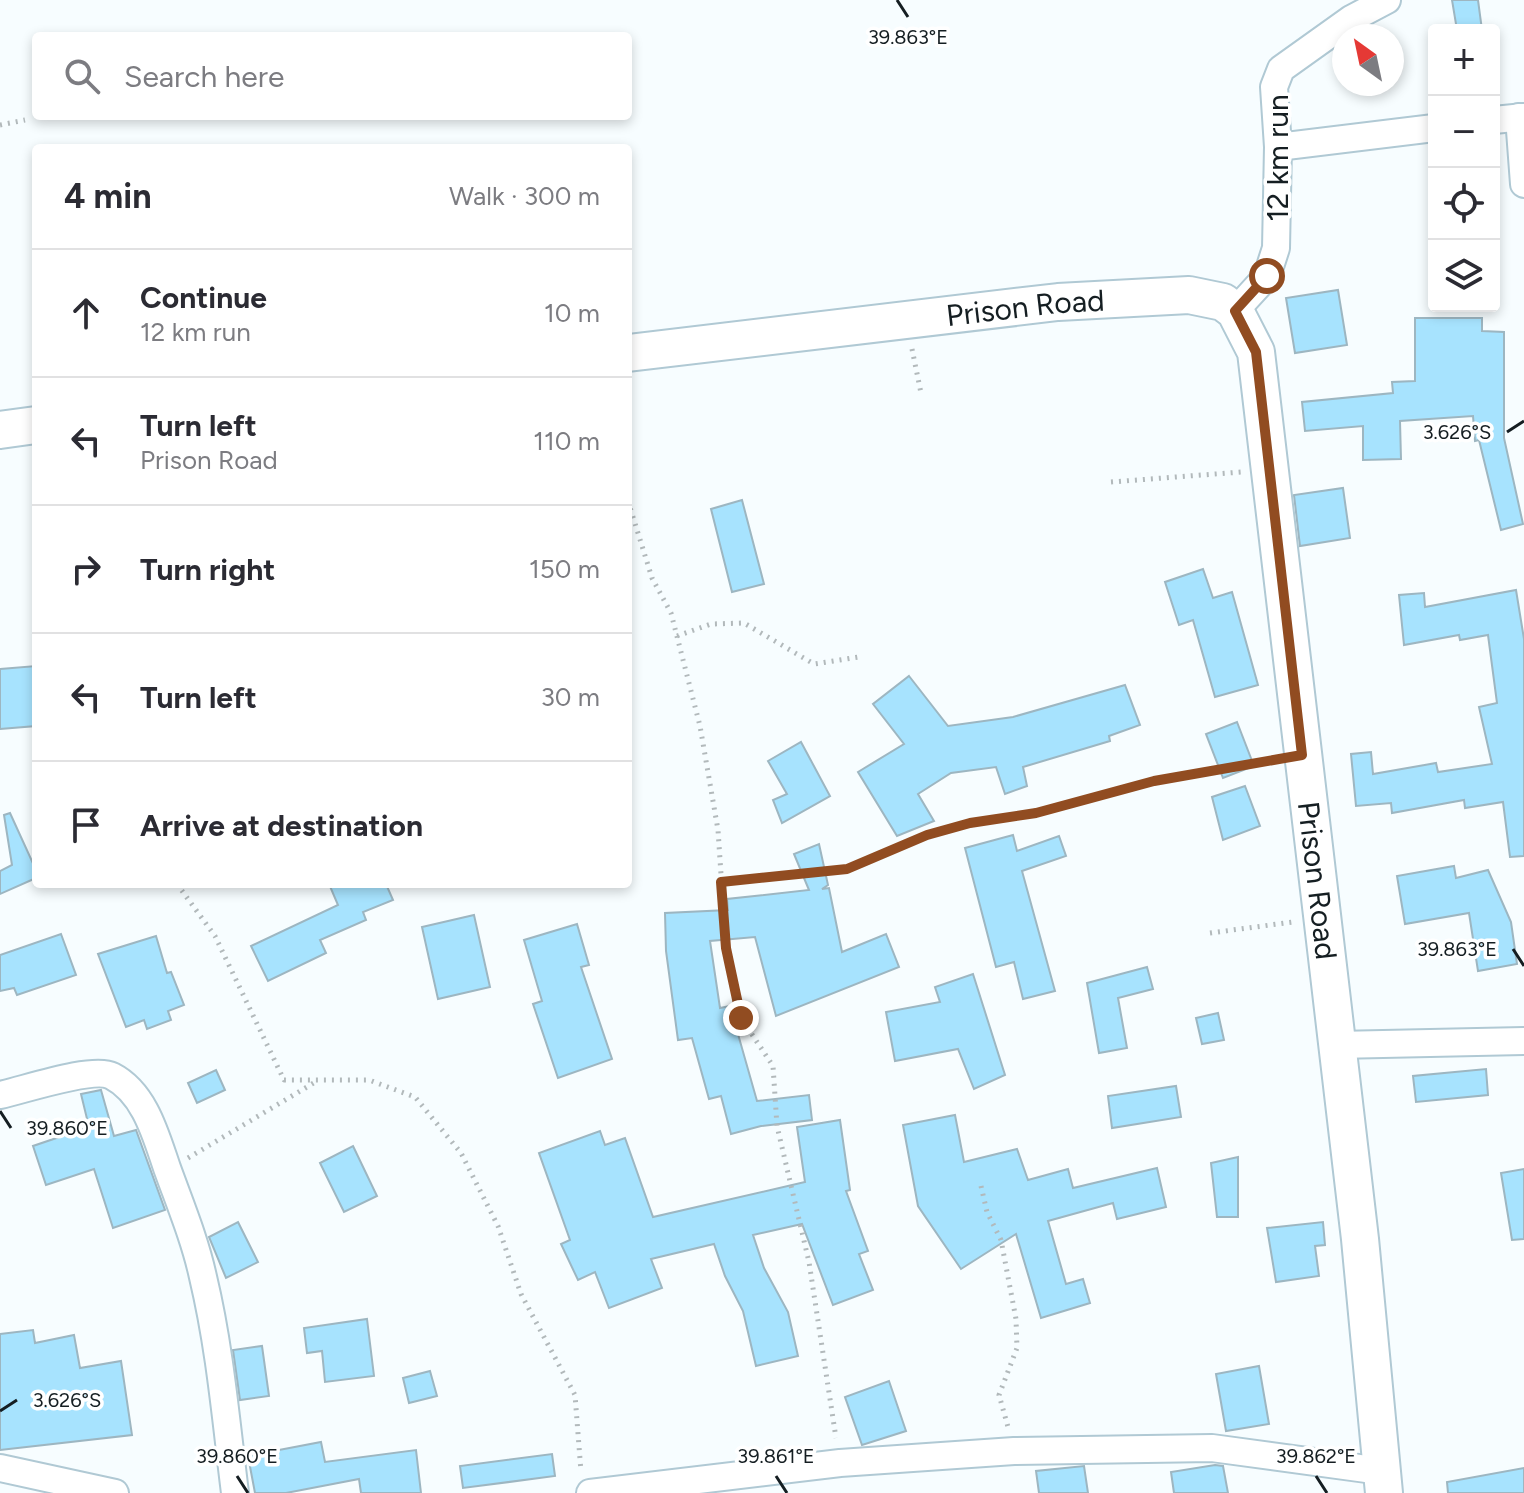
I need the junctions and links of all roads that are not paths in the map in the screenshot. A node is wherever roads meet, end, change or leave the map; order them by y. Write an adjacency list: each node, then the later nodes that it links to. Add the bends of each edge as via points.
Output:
1 (1387, 0): 4 (street, 12 km run, via 1281,69 1274,87)
2 (1512, 118): 5 (street)
3 (1428, 129): 4 (street)
4 (1278, 147): 6 (street, 12 km run, via 1276,248 1267,276)
5 (1524, 184)
6 (1235, 311): 7 (street, Prison Road, via 1223,302 1189,295 1058,302); 11 (street, Prison Road, via 1256,352)
7 (632, 353)
8 (32, 426): 9 (street)
9 (0, 430)
10 (1524, 1041): 11 (street)
11 (1336, 1045): 14 (street, Prison Road)
12 (0, 1095): 17 (street, via 91,1074 110,1075 129,1088 144,1109 203,1276)
13 (0, 1468): 16 (street)
14 (1382, 1482): 15 (street, via 1212,1448 1014,1451)
15 (586, 1486)
16 (115, 1493)
17 (235, 1493)

